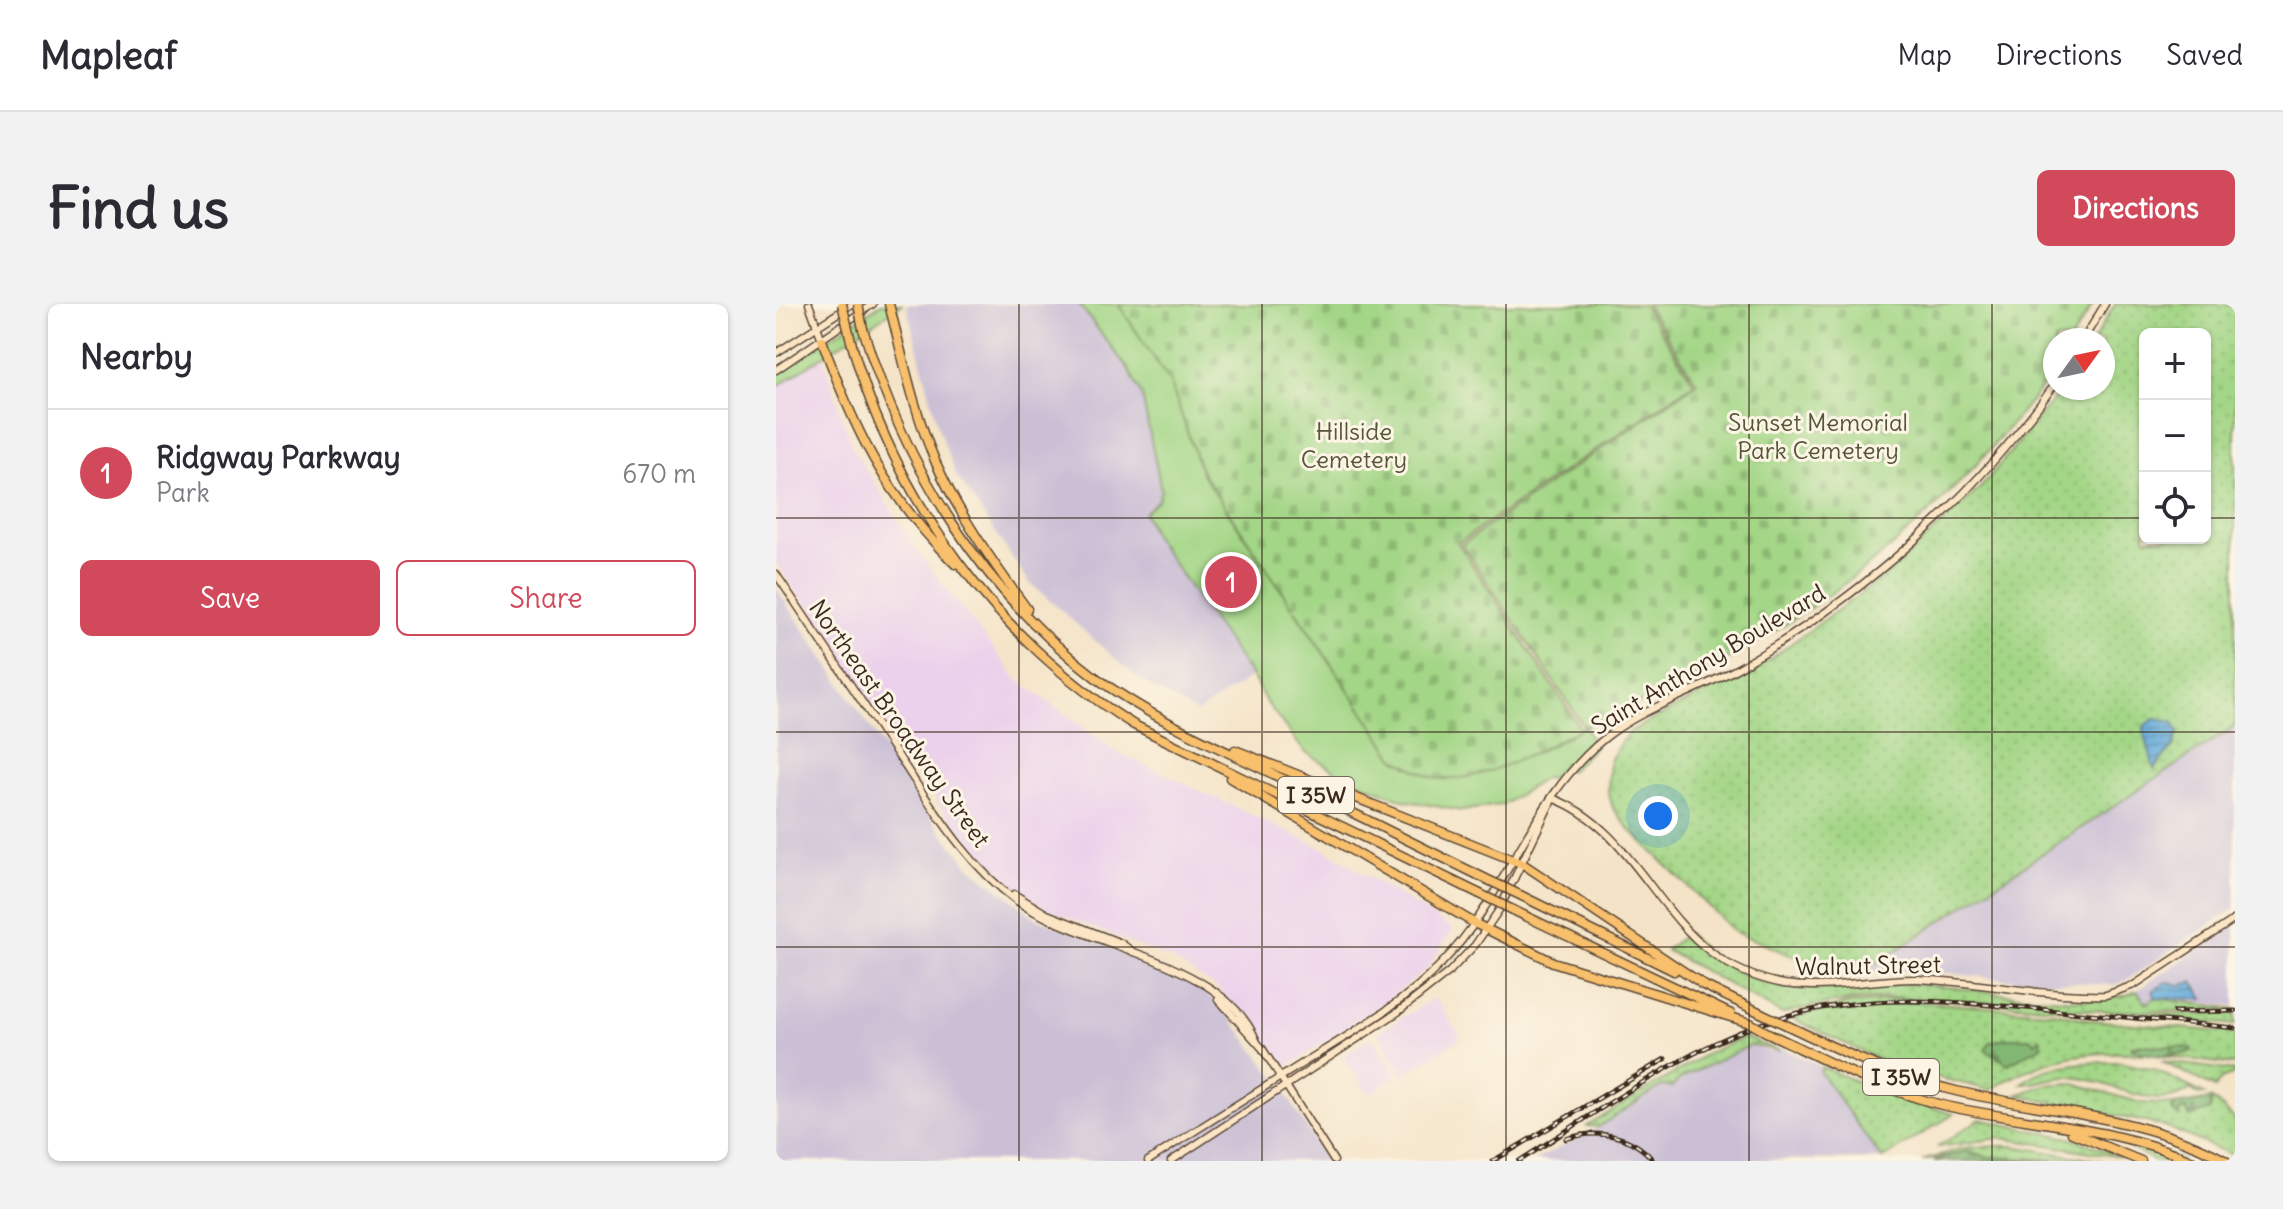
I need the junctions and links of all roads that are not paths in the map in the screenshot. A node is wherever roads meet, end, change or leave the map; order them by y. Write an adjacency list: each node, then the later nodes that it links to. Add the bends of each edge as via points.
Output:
1 (809, 304): 7 (street)
2 (842, 304): 14 (highway, I 35W, bridge, via 872,406 901,471)
3 (855, 304): 7 (street); 15 (highway, I 35W, bridge, via 886,398 930,489 980,562)
4 (873, 304): 9 (street)
5 (889, 304): 15 (highway, via 915,405 937,464 986,552)
6 (2105, 304): 8 (street)
7 (816, 326): 9 (street); 10 (street)
8 (2090, 328)
9 (822, 340): 11 (street); 14 (highway, via 855,428 880,473 934,544)
10 (776, 353)
11 (776, 370)
12 (2043, 398): 18 (street, Saint Anthony Boulevard, via 1969,487 1866,582 1739,668 1619,728 1582,758)
13 (776, 574): 26 (street, Northeast Broadway Street, via 950,833 977,865 1015,900 1055,923 1171,966 1214,994)
14 (973, 582): 17 (highway, I 35W, via 1022,636 1084,691)
15 (1048, 634): 16 (highway, I 35W, via 1094,676)
16 (1147, 711): 19 (highway, via 1305,780); 24 (highway, I 35W, bridge)
17 (1199, 759): 22 (highway); 25 (highway, I 35W, bridge)
18 (1552, 798): 19 (street, Saint Anthony Boulevard); 20 (street, Saint Anthony Boulevard); 21 (street, Walnut Street, via 1617,841 1711,951 1737,968 1778,983 1818,986 1915,979 2106,995 2134,985)
19 (1512, 859): 20 (highway); 22 (street, Saint Anthony Boulevard)
20 (1523, 864): 23 (street, Saint Anthony Boulevard); 24 (highway)
21 (2235, 919)
22 (1474, 923): 23 (highway); 26 (street, Saint Anthony Boulevard, via 1442,964 1404,997)
23 (1486, 930): 25 (highway, via 1553,962); 27 (street, Saint Anthony Boulevard, via 1421,996)
24 (1704, 985): 34 (highway, I 35W, bridge, via 1903,1077 2165,1134)
25 (1750, 1023): 28 (highway, I 35W, bridge, via 1890,1089)
26 (1281, 1077): 27 (street, Northeast Broadway Street); 29 (street, Saint Anthony Boulevard)
27 (1285, 1086): 30 (street, Saint Anthony Boulevard); 31 (street, Northeast Broadway Street)
28 (2041, 1123): 32 (highway); 33 (highway, I 35W, via 2141,1142)
29 (1148, 1161)
30 (1171, 1161)
31 (1334, 1161)
32 (2141, 1161)
33 (2193, 1161)
34 (2226, 1161)

